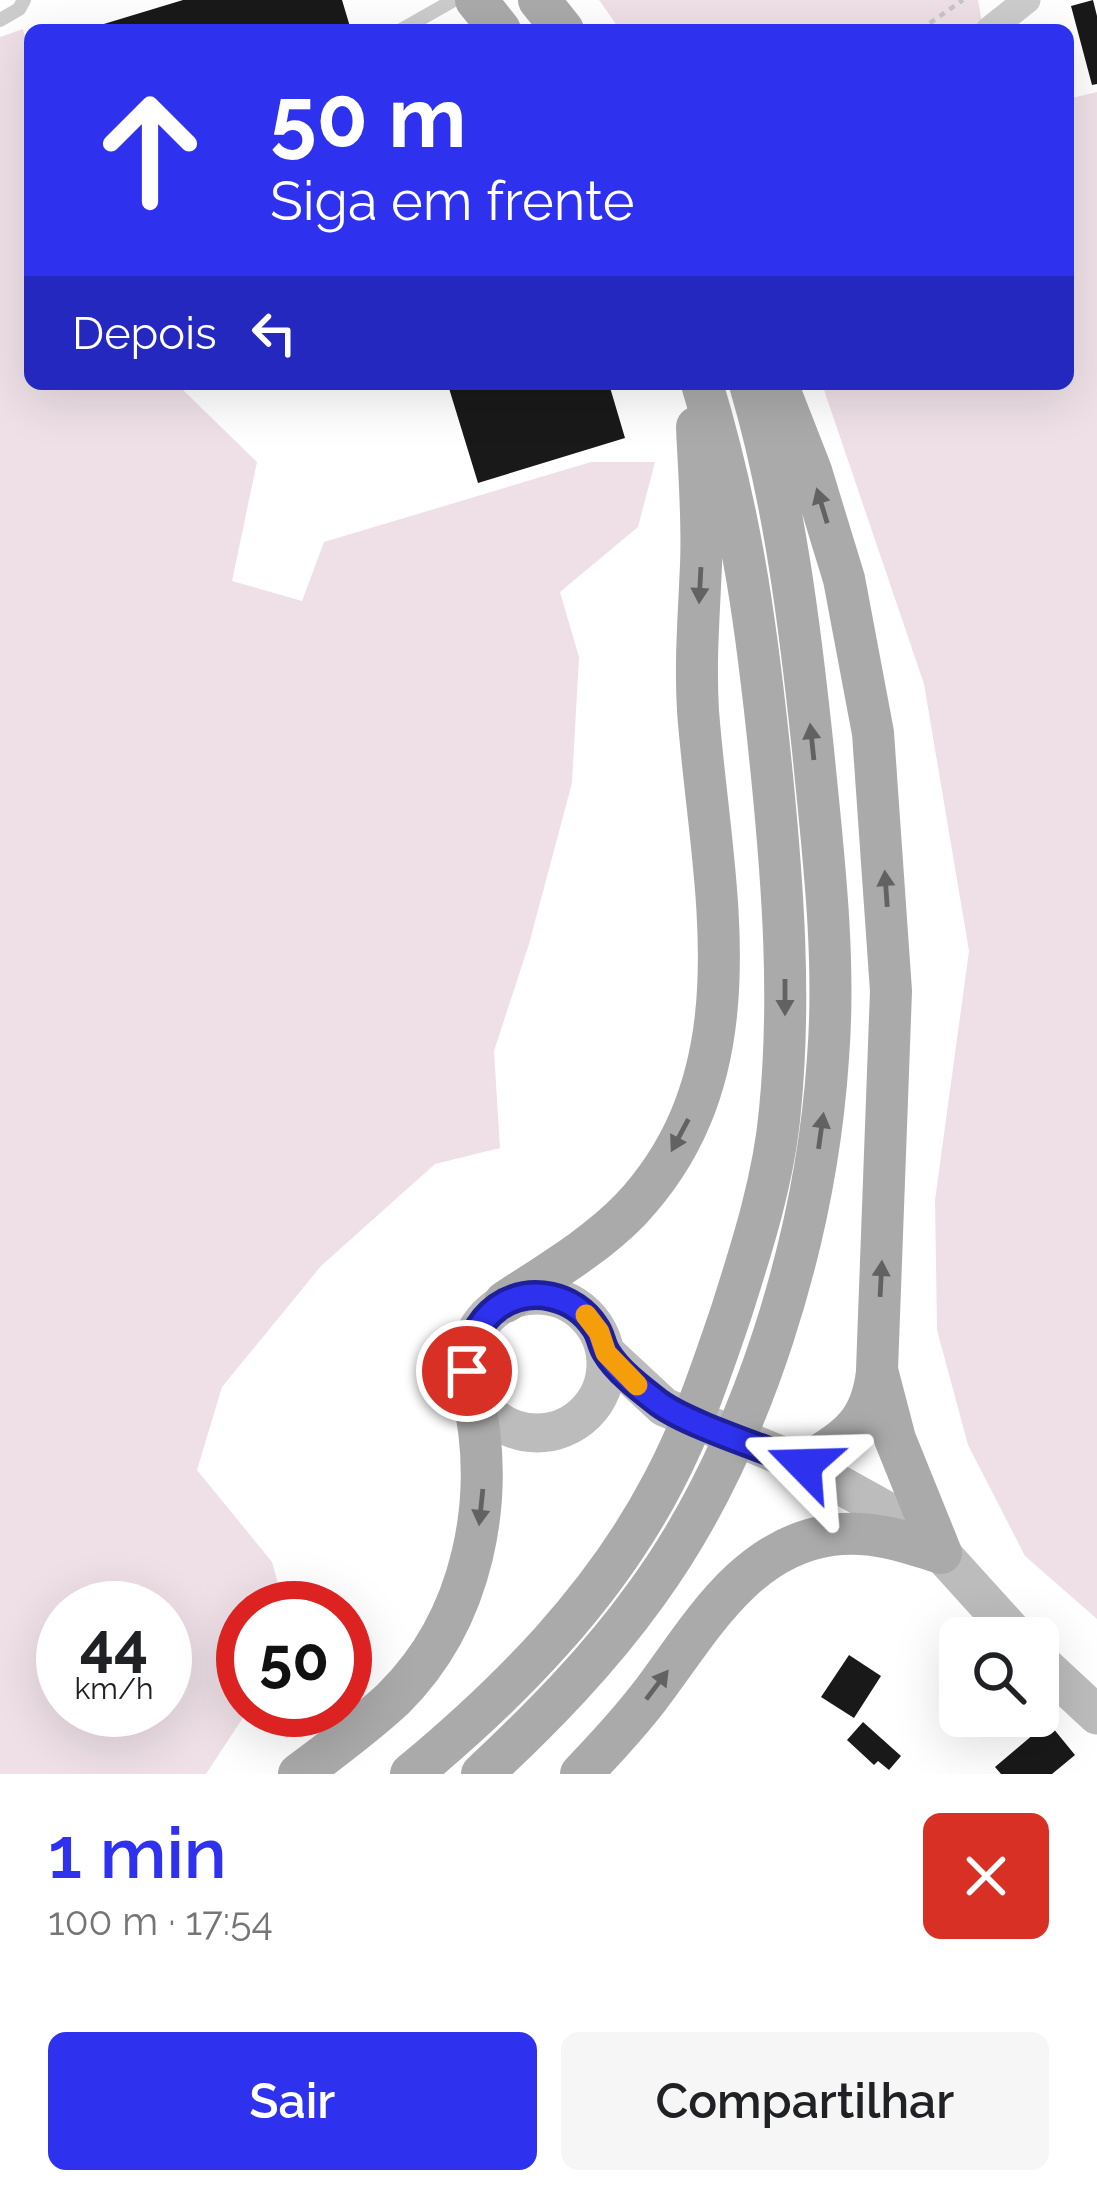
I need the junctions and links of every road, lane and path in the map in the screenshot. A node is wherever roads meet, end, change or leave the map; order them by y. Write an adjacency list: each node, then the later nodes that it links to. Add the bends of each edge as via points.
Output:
1 (24, 0): 7 (lane)
2 (454, 0): 8 (lane)
3 (476, 0): 9 (main road)
4 (539, 0): 10 (main road)
5 (963, 0): 11 (path)
6 (1028, 0): 12 (street)
7 (0, 20)
8 (412, 24)
9 (495, 24)
10 (558, 24)
11 (929, 24)
12 (997, 24)
13 (698, 390): 17 (main road, one-way to 17, via 697,689 721,947 712,1052 686,1127 630,1209)
14 (700, 390): 22 (main road, one-way to 22, via 748,565 785,960 770,1176 703,1390)
15 (751, 390): 30 (main road, one-way to 15, via 571,1686 679,1545 746,1405 813,1179 830,982 819,808 778,501)
16 (779, 390): 19 (main road, one-way to 16, via 891,991 873,733 844,579)
17 (505, 1302): 18 (main road, via 548,1295 568,1302 599,1332); 20 (main road, via 488,1314 468,1350)
18 (606, 1353): 21 (main road, via 606,1375); 22 (main road)
19 (877, 1370): 23 (main road, via 874,1398 854,1431); 24 (main road)
20 (472, 1391): 21 (main road, via 484,1410 523,1433 568,1427); 28 (main road, one-way to 28, via 482,1504 454,1606 394,1697)
21 (586, 1414): 22 (main road, via 622,1407)
22 (672, 1426): 23 (main road); 29 (main road, via 666,1478 625,1549 472,1723)
23 (804, 1465): 24 (main road)
24 (941, 1552): 25 (main road); 31 (main road, one-way to 24, via 735,1585 765,1561 846,1534 892,1536)
25 (999, 1617)
26 (1059, 1679): 27 (main road)
27 (1097, 1714)
28 (299, 1774)
29 (411, 1774)
30 (482, 1774)
31 (581, 1774)

